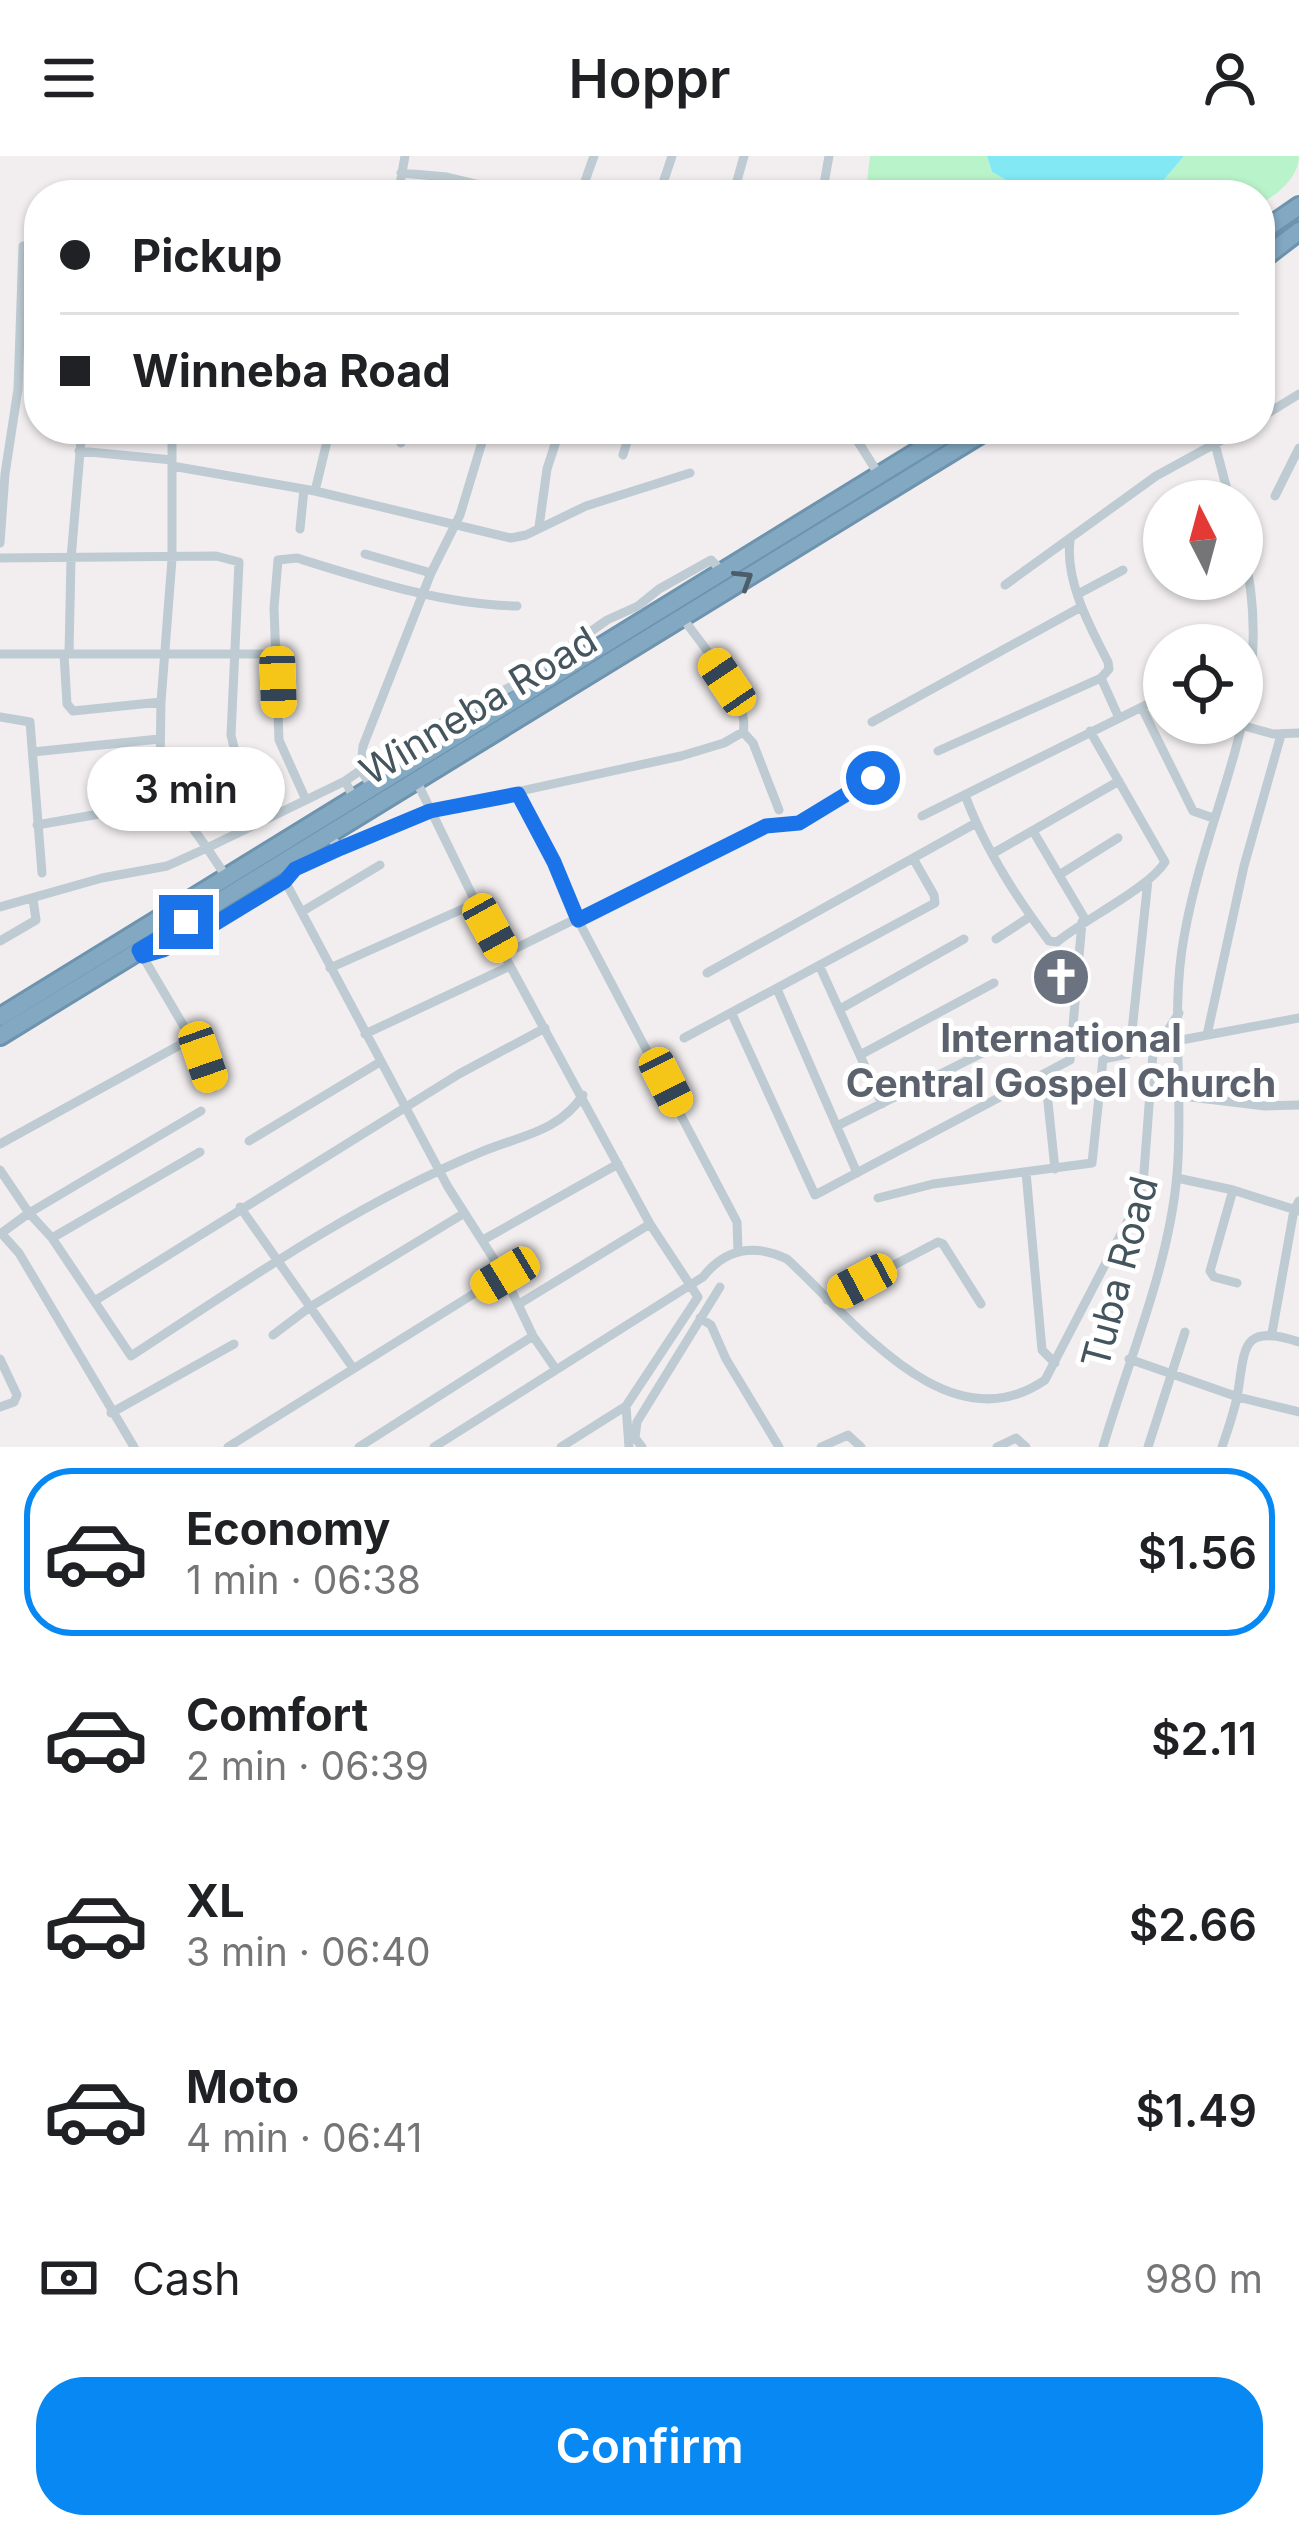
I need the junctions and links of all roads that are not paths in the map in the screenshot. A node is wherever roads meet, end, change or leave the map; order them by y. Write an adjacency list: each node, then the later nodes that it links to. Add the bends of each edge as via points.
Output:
1 (405, 156): 2 (street)
2 (401, 173): 3 (street); 4 (street)
3 (400, 180)
4 (459, 180)
5 (23, 246): 31 (street, via 18,389)
6 (80, 444): 18 (street)
7 (172, 444): 21 (street)
8 (324, 444): 25 (street)
9 (481, 444): 27 (street)
10 (555, 444): 28 (street)
11 (626, 444): 19 (street)
12 (859, 444): 23 (street)
13 (940, 444): 20 (highway, Winneba Road)
14 (955, 444): 20 (highway, Winneba Road)
15 (1218, 444): 16 (street)
16 (1215, 446): 24 (street); 30 (street, via 1156,476)
17 (1299, 448): 26 (street)
18 (79, 451): 21 (street); 34 (street)
19 (623, 455)
20 (930, 455): 23 (highway, Winneba Road); 43 (highway, Winneba Road, one-way to 20)
21 (172, 463): 25 (street); 35 (street)
22 (690, 473): 28 (street)
23 (879, 475): 50 (highway, Winneba Road)
24 (1224, 480)
25 (309, 490): 27 (street); 29 (street)
26 (1275, 496)
27 (455, 526): 28 (street, via 511,538); 37 (street)
28 (539, 527)
29 (300, 529)
30 (1070, 541): 38 (street); 40 (street)
31 (0, 543)
32 (365, 554): 37 (street)
33 (0, 558): 34 (street)
34 (71, 559): 35 (street); 44 (street)
35 (172, 559): 47 (street, via 239,562); 48 (street)
36 (1123, 570): 40 (street)
37 (431, 573): 39 (street)
38 (1005, 585)
39 (424, 593): 41 (street); 46 (street, via 297,558 278,560); 65 (street, via 363,746)
40 (1079, 593): 42 (street)
41 (517, 606)
42 (1081, 608): 49 (street, via 1108,662); 55 (street)
43 (682, 617): 58 (street, via 734,694 746,718); 68 (highway, Winneba Road)
44 (67, 653): 45 (street); 48 (street); 51 (street, via 73,711)
45 (0, 654)
46 (277, 654): 47 (street); 73 (street, via 279,740)
47 (235, 655): 48 (street); 79 (street, via 231,735)
48 (165, 657): 51 (street)
49 (1101, 678): 54 (street); 63 (street)
50 (522, 689): 65 (street); 69 (highway, Winneba Road)
51 (161, 701): 61 (street)
52 (1142, 708): 54 (street); 78 (street, via 1193,811)
53 (0, 717): 64 (street, via 30,722)
54 (1119, 718): 56 (street)
55 (872, 722)
56 (1090, 731): 67 (street); 72 (street)
57 (1263, 731): 60 (street)
58 (743, 732): 71 (street, via 681,756); 75 (street)
59 (1299, 733): 60 (street)
60 (1281, 735): 121 (street)
61 (159, 739): 64 (street); 74 (street)
62 (1238, 744): 78 (street, Tuba Road)
63 (938, 751)
64 (32, 752): 81 (street)
65 (361, 770): 69 (street); 70 (street)
66 (873, 778): 99 (street, via 799,823 766,826)
67 (1118, 781): 82 (street); 92 (street, via 1165,859)
68 (416, 782): 76 (street); 84 (highway, Winneba Road)
69 (372, 788): 70 (highway, Winneba Road)
70 (350, 789): 73 (street); 91 (highway, Winneba Road)
71 (518, 794): 76 (street); 99 (street)
72 (965, 795): 77 (street); 80 (street)
73 (306, 800): 79 (street)
74 (173, 801): 81 (street); 85 (street)
75 (779, 810)
76 (430, 811): 84 (street); 95 (street)
77 (922, 816)
78 (1213, 818): 114 (street, Tuba Road, via 1183,943)
79 (263, 820): 85 (street)
80 (976, 823): 86 (street); 87 (street)
81 (37, 825): 89 (street)
82 (1033, 831): 86 (street); 90 (street)
83 (1118, 838): 90 (street)
84 (334, 842): 93 (street); 101 (highway, Winneba Road)
85 (207, 848): 91 (street); 94 (street)
86 (992, 854): 98 (street)
87 (914, 860): 109 (street, via 935,903); 110 (street)
88 (380, 865): 97 (street)
89 (42, 873)
90 (1059, 874): 100 (street)
91 (227, 878): 101 (highway, Winneba Road)
92 (1148, 880): 100 (street); 141 (street, via 1130,1050 1102,1059 1092,1163)
93 (285, 881): 97 (street); 105 (street, via 163,950)
94 (33, 898): 96 (street); 104 (street, via 36,920)
95 (476, 903): 106 (street); 108 (street)
96 (0, 905)
97 (303, 911): 108 (street)
98 (1030, 916): 100 (street, via 1054,943); 103 (street)
99 (578, 920): 106 (street); 157 (street, via 737,1222)
100 (1083, 921): 128 (street, via 1071,1055)
101 (168, 924): 105 (highway, Winneba Road); 116 (highway, Winneba Road)
102 (964, 939): 113 (street)
103 (996, 939)
104 (0, 941)
105 (140, 953): 122 (highway, Winneba Road); 123 (street)
106 (504, 954): 107 (street)
107 (510, 966): 118 (street); 119 (street)
108 (330, 968): 119 (street)
109 (820, 968): 112 (street); 113 (street)
110 (707, 973)
111 (994, 983): 126 (street)
112 (777, 989): 115 (street); 136 (street)
113 (840, 1009): 126 (street)
114 (1180, 1012): 125 (street, Tuba Road); 177 (street, via 1153,1053 1136,1207)
115 (732, 1014): 124 (street); 145 (street, via 815,1195)
116 (0, 1017)
117 (1299, 1018): 121 (street)
118 (545, 1028): 130 (street); 134 (street)
119 (365, 1034): 127 (street)
120 (1018, 1035): 132 (street)
121 (1207, 1035): 125 (street)
122 (0, 1036)
123 (188, 1036): 129 (street); 138 (street)
124 (685, 1038)
125 (1180, 1040): 131 (street, Tuba Road)
126 (860, 1055): 132 (street)
127 (380, 1062): 134 (street); 137 (street)
128 (1045, 1074): 141 (street); 145 (street)
129 (214, 1087)
130 (583, 1095): 140 (street); 142 (street, via 539,1132)
131 (1182, 1096): 133 (street); 146 (street, Tuba Road)
132 (882, 1104): 136 (street)
133 (1299, 1106)
134 (408, 1107): 142 (street); 150 (street)
135 (201, 1112): 151 (street)
136 (839, 1126): 145 (street)
137 (249, 1141)
138 (0, 1144)
139 (200, 1152): 155 (street)
140 (619, 1164): 153 (street); 156 (street)
141 (1054, 1168): 144 (street)
142 (439, 1169): 152 (street); 158 (street)
143 (0, 1170): 151 (street)
144 (1026, 1172): 148 (street); 177 (street, via 1042,1350)
145 (857, 1173)
146 (1177, 1178): 147 (street); 176 (street, Tuba Road)
147 (1233, 1190): 149 (street); 160 (street, via 1210,1270)
148 (878, 1198)
149 (1297, 1207): 170 (street)
150 (240, 1208): 158 (street); 163 (street)
151 (29, 1213): 154 (street); 155 (street)
152 (464, 1214): 156 (street); 167 (street)
153 (650, 1224): 161 (street); 165 (street)
154 (1, 1233): 187 (street)
155 (52, 1238): 163 (street)
156 (483, 1240): 159 (street)
157 (738, 1251): 161 (street); 164 (street, via 787,1259)
158 (278, 1260): 163 (street, via 131,1356); 167 (street)
159 (505, 1275): 165 (street); 178 (street)
160 (1237, 1283)
161 (688, 1285): 179 (street); 183 (street, via 698,1301)
162 (721, 1287): 168 (street)
163 (96, 1300)
164 (826, 1300): 166 (street, via 938,1242); 181 (street)
165 (519, 1304): 172 (street)
166 (981, 1304)
167 (310, 1307): 171 (street); 178 (street)
168 (700, 1318): 194 (street, via 637,1422); 195 (street)
169 (1186, 1331): 180 (street)
170 (1272, 1333): 173 (street); 182 (street, via 1258,1335 1242,1354)
171 (273, 1335)
172 (533, 1336): 179 (street); 190 (street)
173 (1299, 1342)
174 (234, 1344): 187 (street)
175 (0, 1359): 184 (street, via 17,1395)
176 (1129, 1359): 180 (street); 200 (street, Tuba Road)
177 (1055, 1363): 185 (street)
178 (353, 1368): 189 (street)
179 (555, 1369): 191 (street)
180 (1171, 1374): 182 (street); 201 (street)
181 (900, 1381)
182 (1238, 1397): 186 (street); 202 (street)
183 (626, 1406): 192 (street); 193 (street)
184 (0, 1407)
185 (1009, 1412)
186 (1299, 1412)
187 (111, 1413): 188 (street)
188 (134, 1447)
189 (228, 1447)
190 (359, 1447)
191 (434, 1447)
192 (561, 1447)
193 (629, 1447)
194 (642, 1447)
195 (779, 1447)
196 (821, 1447): 197 (street, via 848,1435)
197 (861, 1447)
198 (997, 1447): 199 (street, via 1018,1438)
199 (1026, 1447)
200 (1103, 1447)
201 (1148, 1447)
202 (1222, 1447)

